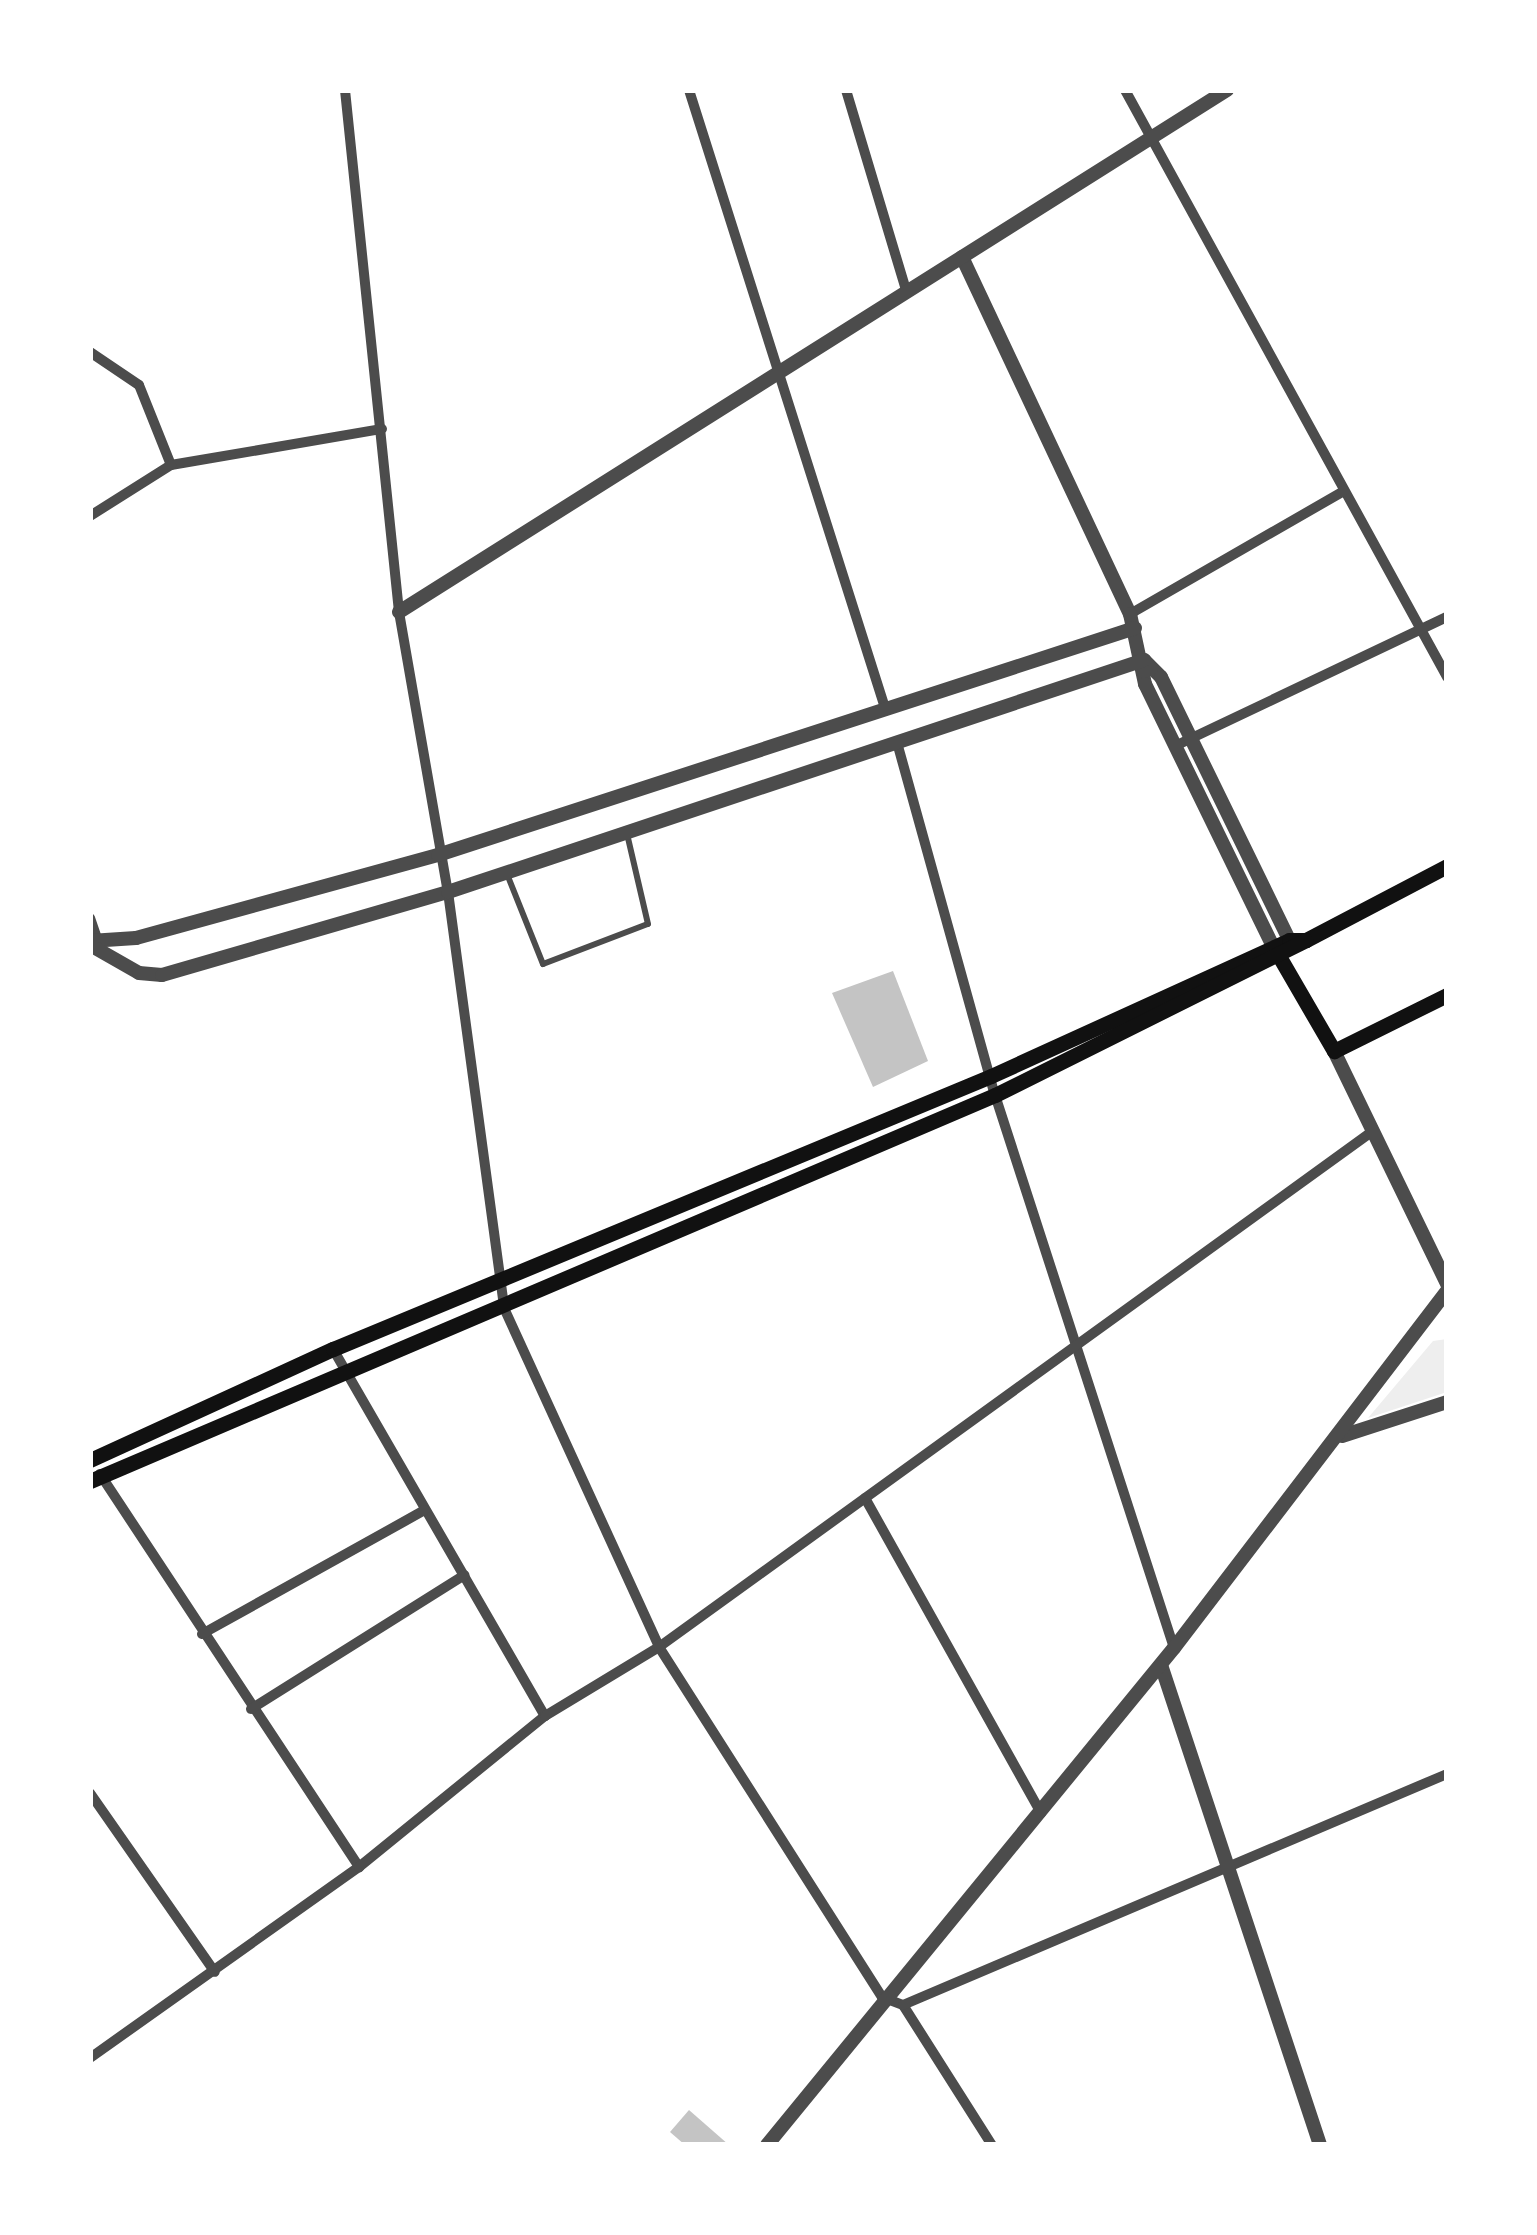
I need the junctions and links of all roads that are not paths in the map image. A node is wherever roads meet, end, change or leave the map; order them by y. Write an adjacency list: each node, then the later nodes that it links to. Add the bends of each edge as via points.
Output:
1 (345, 90): 11 (street)
2 (689, 90): 10 (street)
3 (846, 90): 8 (street)
4 (1125, 90): 6 (street)
5 (1227, 90): 6 (street)
6 (1149, 141): 7 (street); 13 (street)
7 (962, 257): 8 (street); 17 (street)
8 (907, 290): 10 (street)
9 (90, 352): 12 (street, via 139,385)
10 (777, 374): 15 (street); 21 (street)
11 (382, 429): 12 (street); 15 (street)
12 (171, 465): 14 (street)
13 (1344, 491): 17 (street); 18 (street)
14 (90, 516)
15 (399, 612): 26 (street)
16 (1447, 616): 18 (street)
17 (1133, 621): 19 (street); 21 (street)
18 (1421, 629): 20 (street); 22 (street)
19 (1144, 660): 22 (street); 23 (street); 24 (street, via 1145,684)
20 (1447, 676)
21 (886, 711): 26 (street)
22 (1191, 737): 24 (street); 32 (street)
23 (898, 746): 25 (street); 35 (street)
24 (1175, 746): 32 (street)
25 (626, 831): 28 (street); 28 (lane, via 648,925 544,964)
26 (438, 855): 29 (street); 31 (street, via 136,938)
27 (1447, 866): 32 (main road)
28 (506, 871): 29 (street)
29 (448, 892): 31 (street, via 162,975 103,956); 40 (street)
30 (90, 918): 31 (street)
31 (92, 942)
32 (1288, 947): 34 (main road); 35 (main road); 36 (main road)
33 (1447, 995): 34 (main road)
34 (1334, 1051): 37 (street)
35 (991, 1076): 36 (street); 38 (main road)
36 (995, 1095): 39 (main road); 43 (street)
37 (1372, 1131): 41 (street); 43 (street)
38 (765, 1170): 39 (main road); 40 (main road)
39 (773, 1190): 42 (main road)
40 (499, 1284): 42 (street); 44 (main road)
41 (1447, 1287): 47 (street)
42 (504, 1307): 45 (main road); 54 (street)
43 (1074, 1347): 50 (street); 55 (street)
44 (333, 1349): 45 (street); 48 (main road)
45 (343, 1369): 49 (main road); 51 (street)
46 (1447, 1402): 47 (street)
47 (1342, 1436): 55 (street)
48 (91, 1460): 49 (street)
49 (96, 1479): 53 (street)
50 (866, 1498): 54 (street); 62 (street)
51 (425, 1510): 52 (street); 53 (street)
52 (465, 1575): 57 (street); 58 (street)
53 (202, 1634): 57 (street)
54 (659, 1647): 58 (street); 67 (street)
55 (1174, 1648): 56 (street)
56 (1161, 1665): 62 (street); 64 (street)
57 (251, 1708): 65 (street)
58 (544, 1716): 65 (street)
59 (1447, 1774): 64 (street)
60 (90, 1793): 61 (street)
61 (103, 1812): 63 (street); 66 (street)
62 (1041, 1813): 67 (street)
63 (90, 1822)
64 (1228, 1866): 68 (street); 72 (street)
65 (359, 1867): 66 (street)
66 (215, 1972): 69 (street)
67 (882, 1997): 68 (street); 70 (street)
68 (903, 2005): 71 (street)
69 (90, 2058)
70 (767, 2145)
71 (992, 2145)
72 (1320, 2145)

